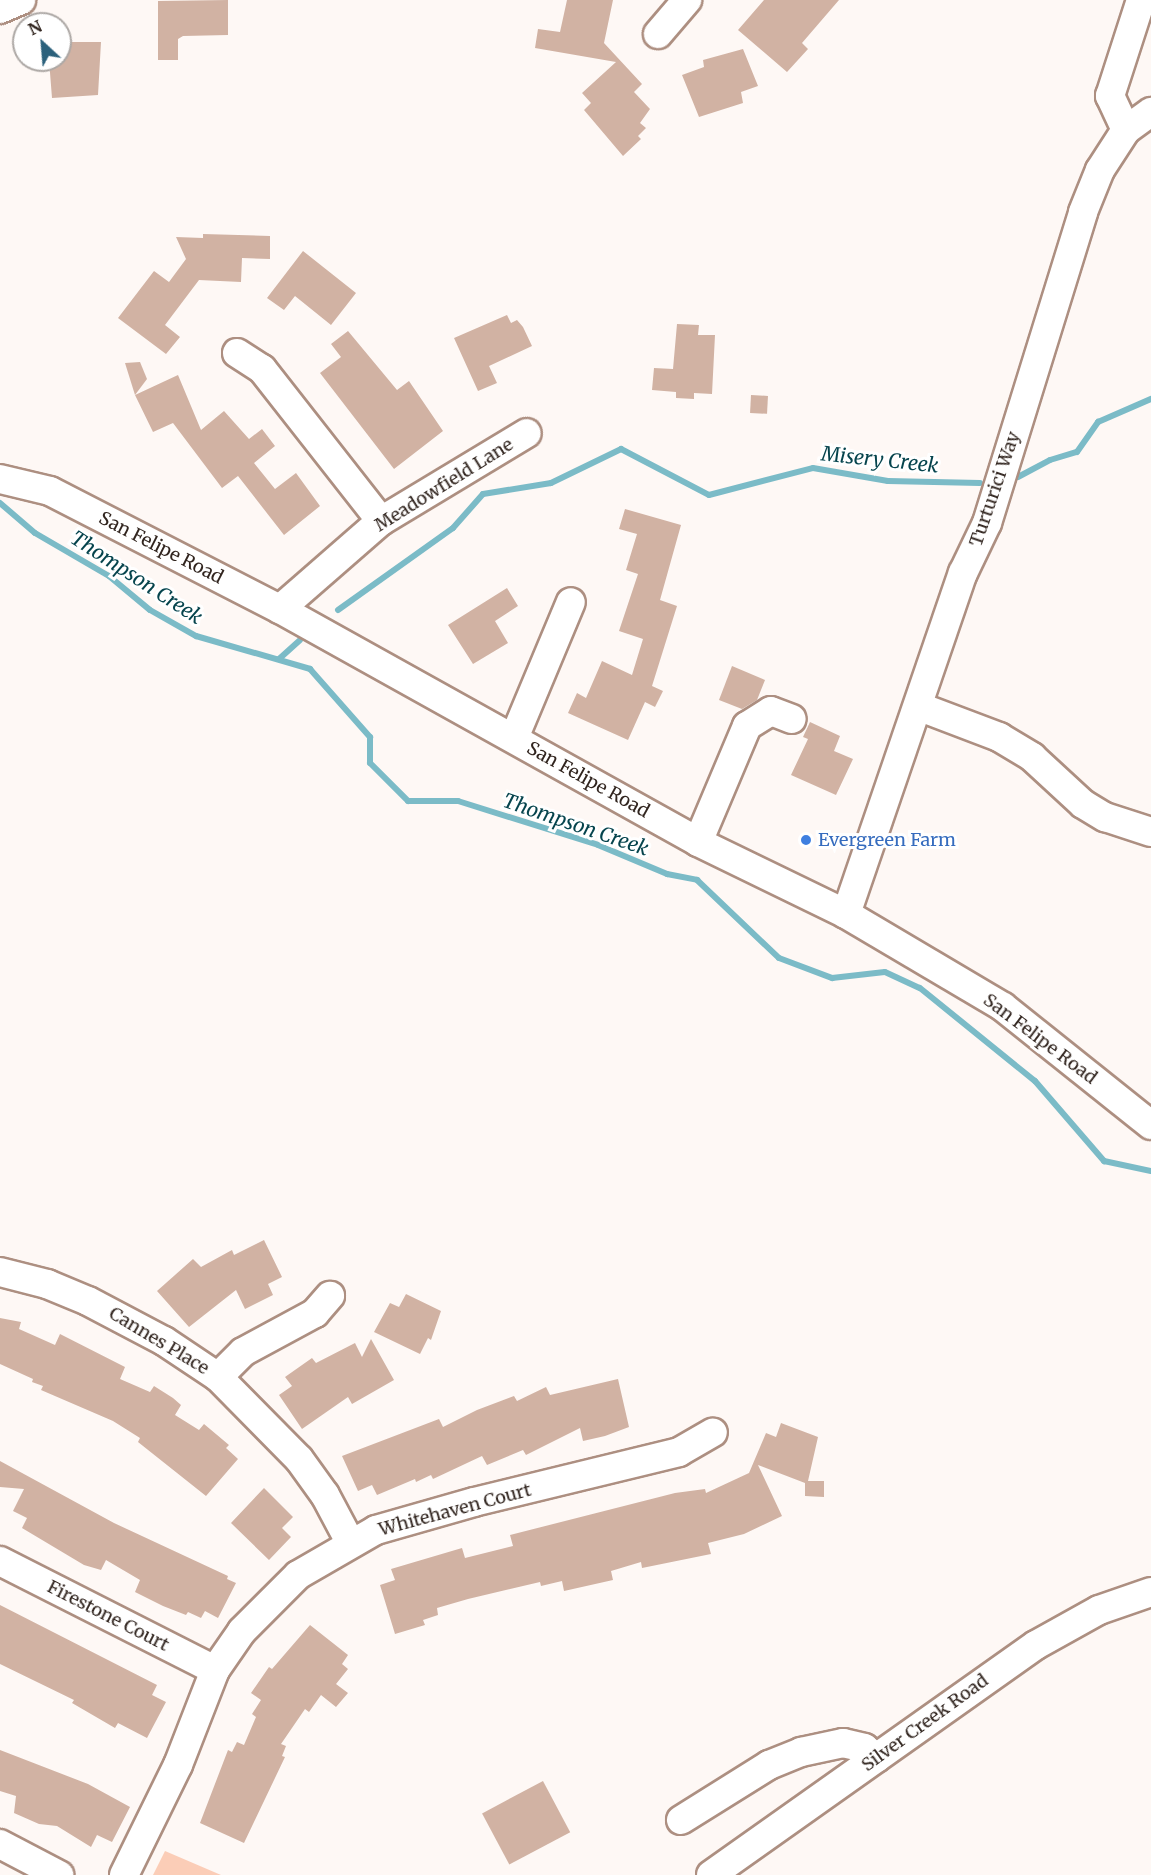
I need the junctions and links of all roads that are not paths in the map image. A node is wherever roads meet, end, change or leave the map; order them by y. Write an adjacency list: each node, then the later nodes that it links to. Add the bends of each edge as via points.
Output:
1 (21, 0): 4 (street)
2 (687, 0): 5 (street)
3 (1142, 0): 7 (street, via 1110,96)
4 (0, 9)
5 (658, 34)
6 (1151, 112): 7 (street, Turturici Way)
7 (1126, 130): 14 (street, Turturici Way, via 1100,170 1083,212 987,523 963,573)
8 (237, 353): 11 (street, via 262,369)
9 (527, 433): 11 (street, Meadowfield Lane)
10 (0, 480): 13 (street, San Felipe Road, via 51,491)
11 (381, 521): 13 (street, Meadowfield Lane)
12 (571, 602): 16 (street)
13 (280, 609): 16 (street, San Felipe Road)
14 (920, 707): 17 (street, via 999,737 1032,757 1083,804 1105,817); 19 (street, Turturici Way)
15 (792, 719): 18 (street, via 771,711 747,726)
16 (514, 738): 18 (street, San Felipe Road)
17 (1151, 832)
18 (698, 842): 19 (street, San Felipe Road)
19 (846, 914): 20 (street, San Felipe Road, via 1003,1007)
20 (1151, 1125)
21 (0, 1272): 23 (street, Cannes Place, via 47,1284 88,1301 156,1336)
22 (330, 1296): 23 (street, via 315,1313 252,1346)
23 (218, 1377): 25 (street, Cannes Place, via 299,1460 330,1503)
24 (712, 1432): 25 (street, Whitehaven Court, via 679,1452 422,1515)
25 (350, 1542): 28 (street, Whitehaven Court, via 298,1575 272,1598 242,1631)
26 (0, 1561): 28 (street, Firestone Court)
27 (1151, 1592): 29 (street, Silver Creek Road, via 1099,1610 1036,1645)
28 (215, 1670): 33 (street, Whitehaven Court, via 178,1765)
29 (877, 1758): 30 (street, via 864,1748 843,1743 801,1752 770,1765); 34 (street, Silver Creek Road)
30 (681, 1820)
31 (0, 1844): 32 (street)
32 (59, 1875)
33 (124, 1875)
34 (711, 1875)

